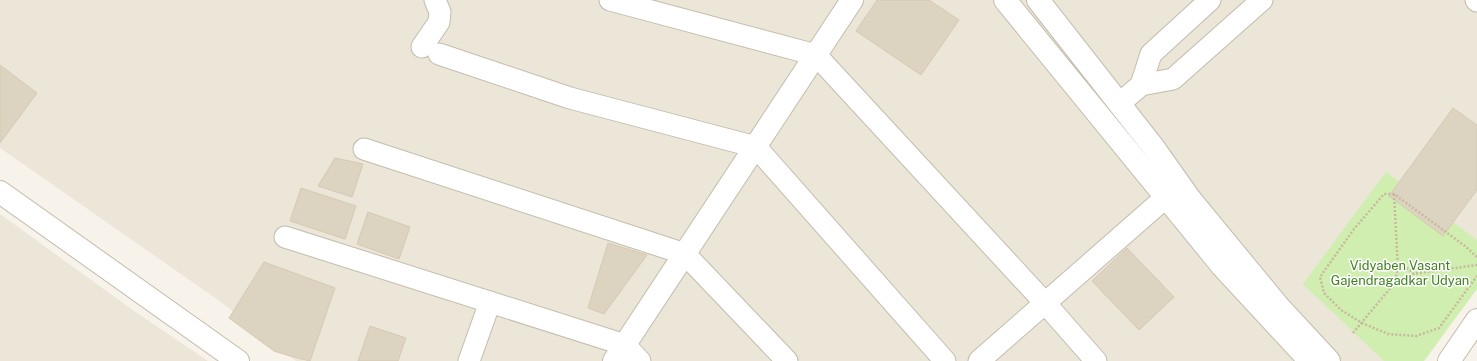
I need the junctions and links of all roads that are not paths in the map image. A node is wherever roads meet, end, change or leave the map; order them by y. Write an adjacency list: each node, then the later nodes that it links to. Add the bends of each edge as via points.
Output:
1 (435, 0): 11 (street, via 440,12 430,51 570,98)
2 (610, 0): 8 (street)
3 (852, 0): 8 (street)
4 (1005, 0): 14 (street)
5 (1038, 0): 10 (street)
6 (1210, 0): 9 (street, via 1151,54)
7 (1262, 0): 9 (street, via 1173,79)
8 (816, 54): 11 (street); 18 (street)
9 (1141, 85): 10 (street)
10 (1119, 104): 14 (street, via 1154,148)
11 (756, 147): 16 (street); 25 (street)
12 (364, 149): 16 (street)
13 (0, 192): 21 (street)
14 (1173, 192): 18 (street); 28 (street, via 1222,266); 29 (street, via 1190,199 1279,307)
15 (286, 237): 17 (street)
16 (685, 254): 20 (street); 24 (street)
17 (490, 302): 20 (street); 22 (street)
18 (1044, 303): 26 (street); 27 (street)
19 (1477, 320): 30 (street)
20 (620, 353): 23 (street)
21 (238, 361)
22 (469, 361)
23 (640, 361)
24 (787, 361)
25 (945, 361)
26 (979, 361)
27 (1096, 361)
28 (1310, 361)
29 (1329, 361)
30 (1449, 361)

